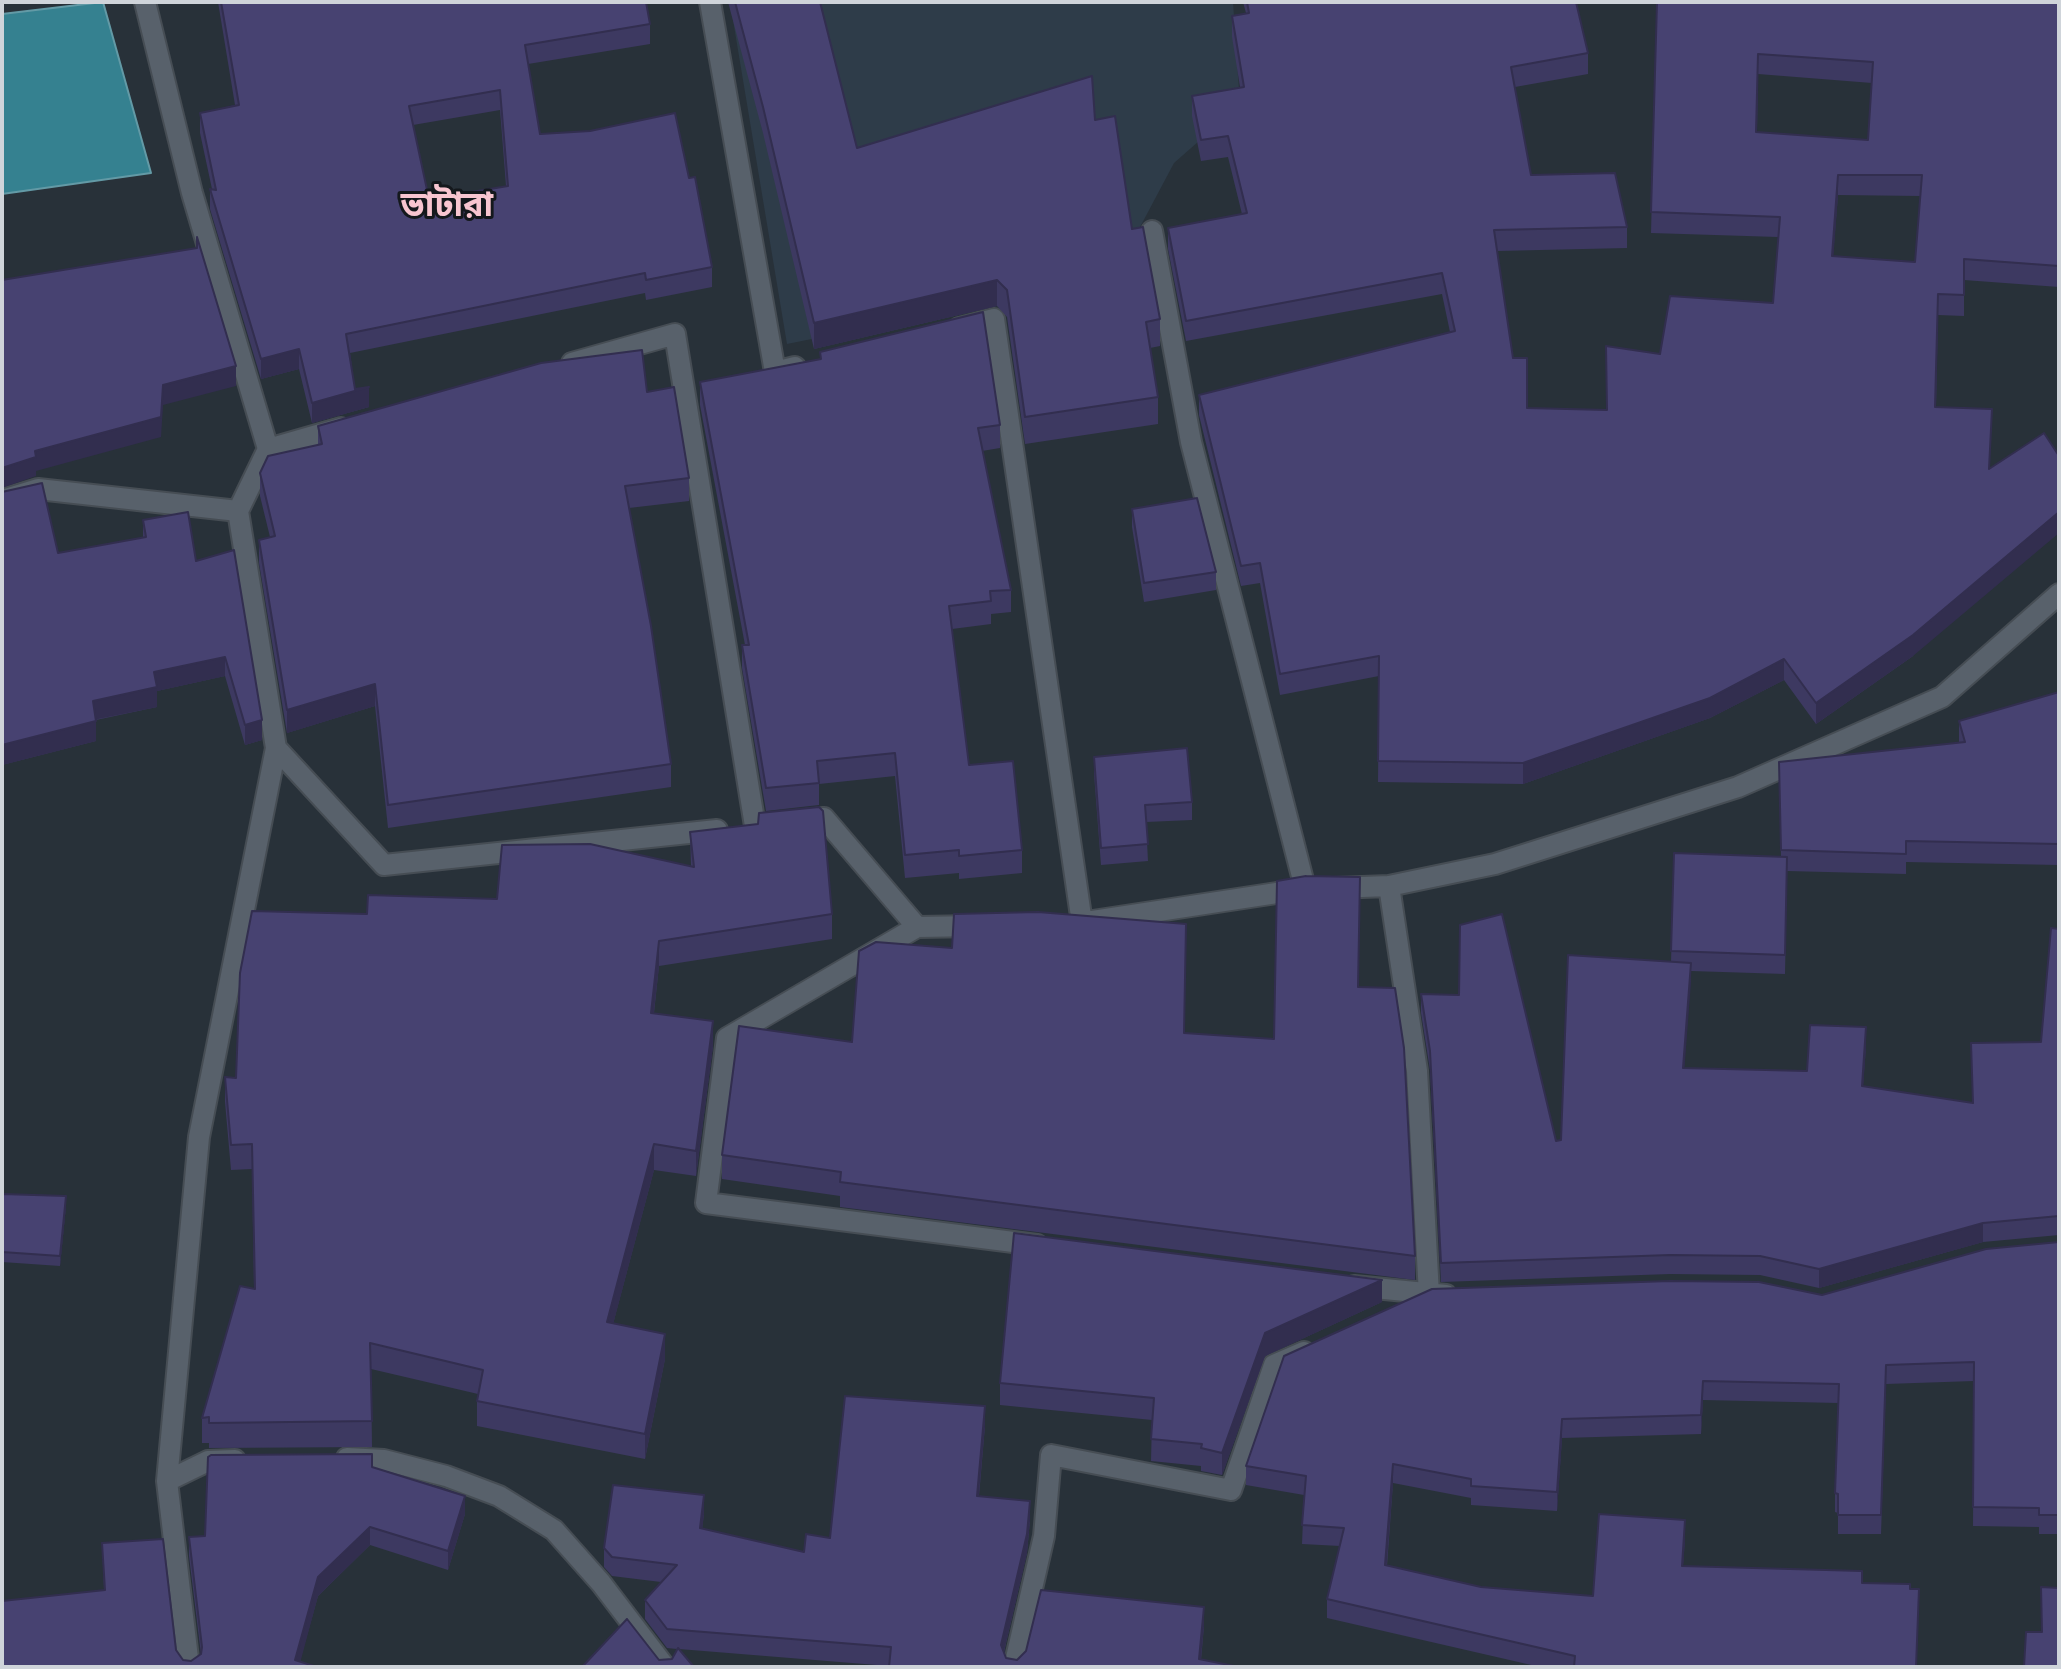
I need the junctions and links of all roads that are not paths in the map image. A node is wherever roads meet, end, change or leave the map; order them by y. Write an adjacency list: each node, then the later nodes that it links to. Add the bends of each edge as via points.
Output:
1 (145, 2): 8 (street, via 192,193)
2 (710, 2): 5 (street, via 775,372)
3 (1152, 231): 15 (street, via 1191,442)
4 (932, 334): 15 (street, via 994,319 1075,923)
5 (808, 364)
6 (555, 368): 13 (street, via 675,334)
7 (359, 424): 8 (street)
8 (268, 449): 10 (street)
9 (2, 500): 10 (street, via 38,489)
10 (238, 511): 12 (street)
11 (2059, 594): 14 (street, via 1942,697 1738,787 1495,864)
12 (276, 748): 13 (street, via 384,865); 26 (street, via 199,1137)
13 (755, 826): 17 (street, via 824,818)
14 (1389, 886): 15 (street); 21 (street, via 1417,1071)
15 (1305, 888)
16 (992, 925): 17 (street)
17 (917, 927): 18 (street, via 727,1038 706,1203)
18 (1052, 1247)
19 (1334, 1283): 21 (street)
20 (1474, 1294): 21 (street)
21 (1429, 1295): 22 (street)
22 (1401, 1308)
23 (1316, 1346): 29 (street, via 1274,1365 1231,1490 1051,1455 1044,1536)
24 (332, 1458): 28 (street, via 384,1460 446,1476 499,1496 554,1530)
25 (254, 1459): 26 (street, via 208,1461)
26 (167, 1481): 27 (street)
27 (189, 1667)
28 (665, 1667)
29 (1014, 1667)

